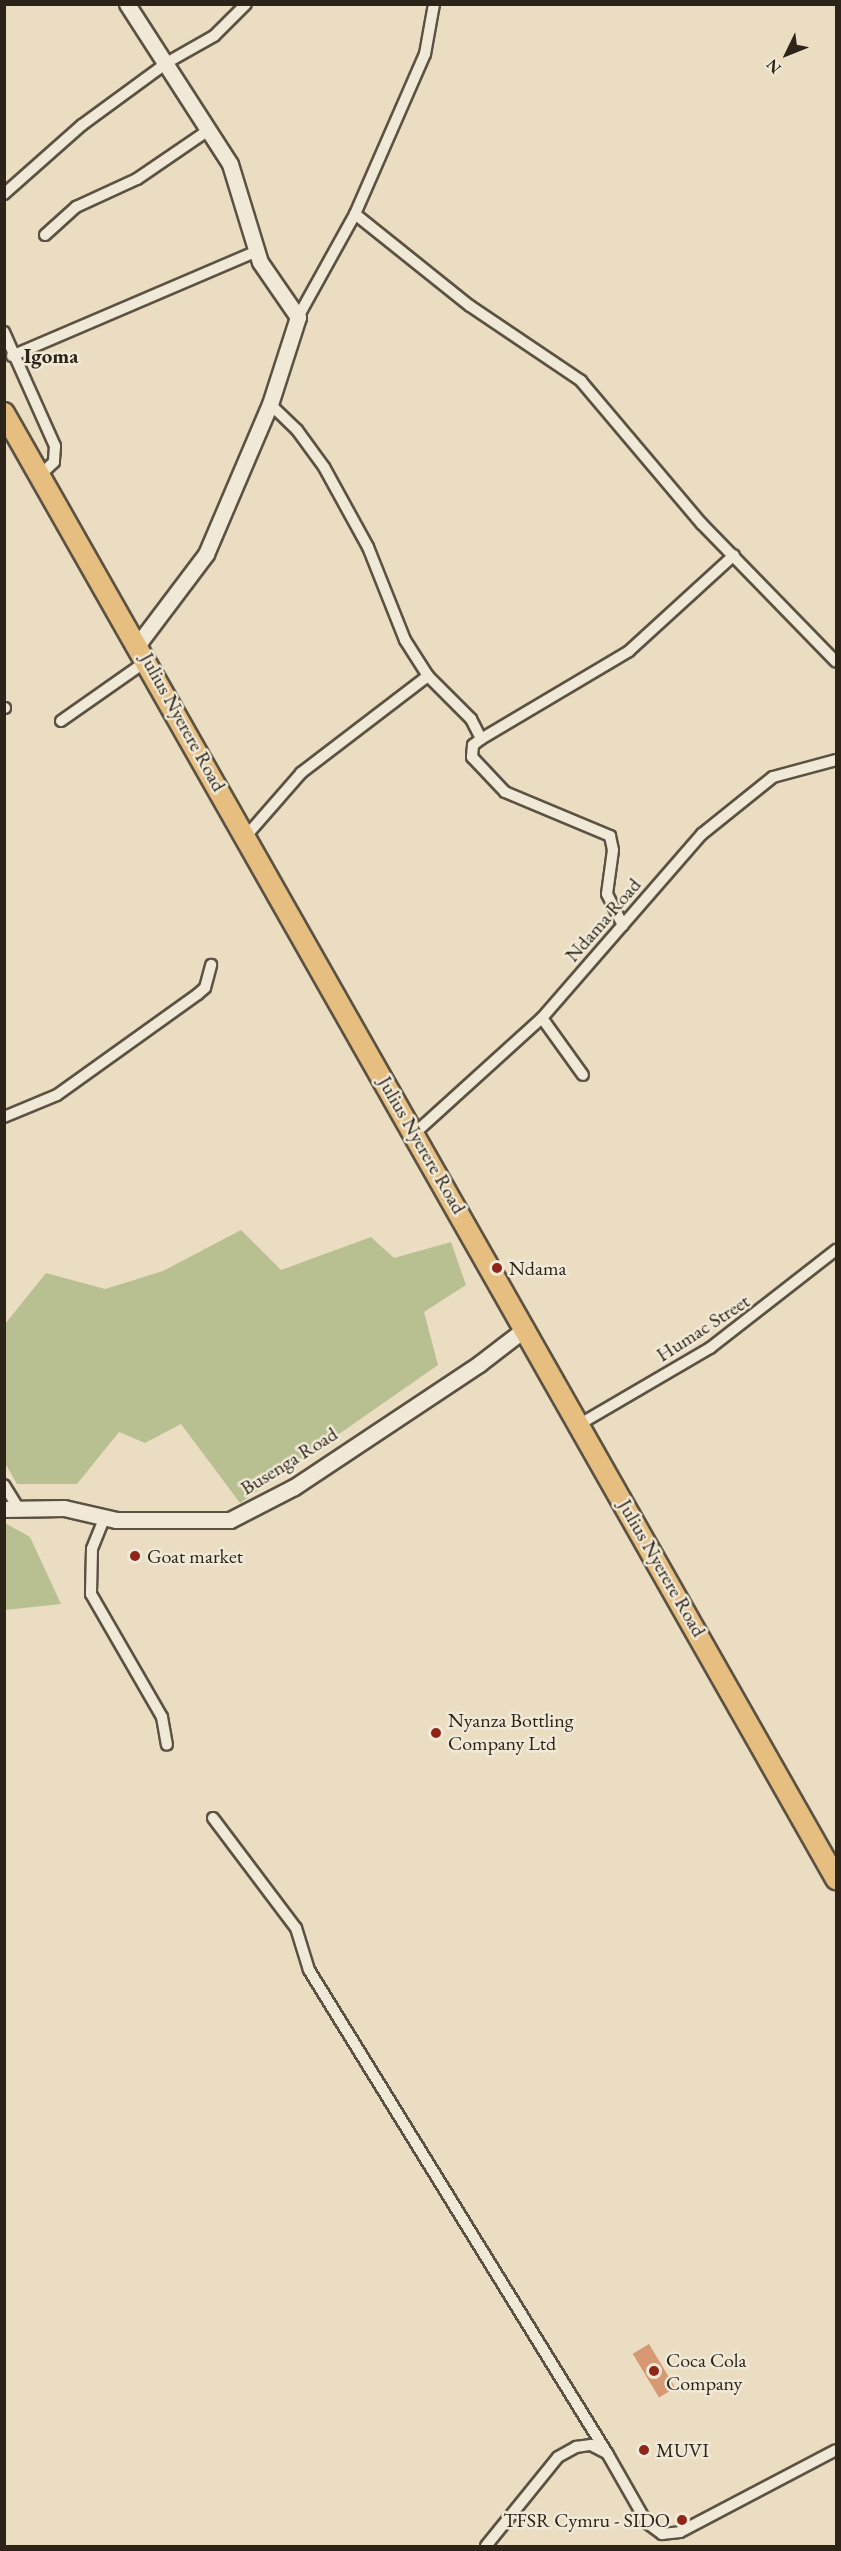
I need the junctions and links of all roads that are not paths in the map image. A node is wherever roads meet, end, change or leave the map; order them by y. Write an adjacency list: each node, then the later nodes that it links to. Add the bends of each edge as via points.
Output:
1 (127, 4): 4 (main road)
2 (246, 4): 4 (street, via 214,36)
3 (434, 4): 7 (street, via 426,54)
4 (168, 62): 5 (main road); 6 (street, via 82,125)
5 (210, 129): 8 (street, via 137,179 76,207); 9 (main road, via 230,164)
6 (4, 194)
7 (355, 214): 10 (street); 16 (street, via 470,306 581,381 702,524)
8 (45, 235)
9 (255, 252): 10 (main road); 12 (street)
10 (298, 317): 13 (main road)
11 (4, 332): 12 (street)
12 (12, 356): 15 (street, via 55,446 54,462)
13 (270, 404): 17 (main road, via 206,554); 19 (street, via 297,430 324,467 368,547 405,640)
14 (4, 412): 15 (highway, Julius Nyerere Road)
15 (41, 474): 17 (highway, Julius Nyerere Road)
16 (734, 555): 18 (street); 21 (street, via 629,651)
17 (144, 651): 20 (street); 23 (highway, Julius Nyerere Road)
18 (837, 662)
19 (428, 676): 21 (street, via 471,719); 23 (street, via 301,773)
20 (62, 722)
21 (481, 739): 24 (street, via 473,745 472,757 505,792 610,836 613,850 607,894)
22 (837, 760): 24 (street, Ndama Road, via 763,783 682,854)
23 (247, 835): 29 (highway, Julius Nyerere Road)
24 (623, 925): 26 (street, Ndama Road)
25 (212, 965): 28 (street, via 205,987 198,994 57,1095)
26 (542, 1018): 27 (street); 29 (street, Ndama Road)
27 (583, 1076)
28 (4, 1117)
29 (415, 1133): 31 (highway, Julius Nyerere Road)
30 (837, 1250): 32 (street, Humac Street, via 710,1348)
31 (526, 1328): 32 (highway, Julius Nyerere Road); 35 (main road, Busenga Road, via 294,1488 230,1520)
32 (580, 1424): 38 (highway, Julius Nyerere Road)
33 (4, 1485): 34 (street)
34 (11, 1508): 35 (main road, Busenga Road, via 64,1508)
35 (104, 1519): 36 (street, via 92,1549 92,1594 162,1717)
36 (167, 1745)
37 (213, 1818): 40 (street, via 296,1928 309,1970)
38 (837, 1880)
39 (837, 2450): 40 (street, via 680,2532 662,2534 648,2523)
40 (607, 2453): 41 (street, via 591,2445 576,2447 558,2457)
41 (486, 2547)

